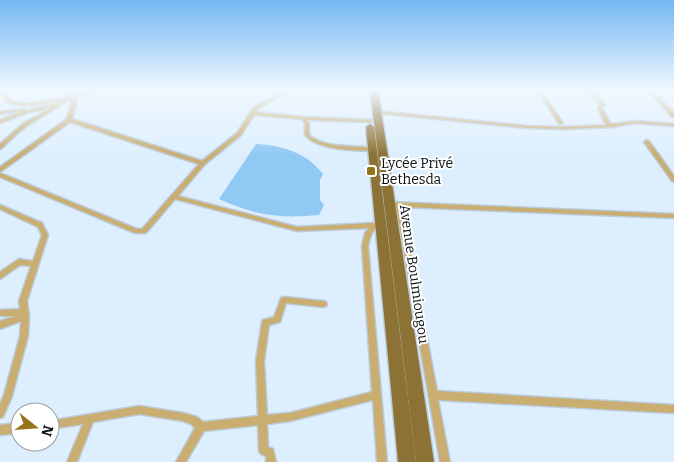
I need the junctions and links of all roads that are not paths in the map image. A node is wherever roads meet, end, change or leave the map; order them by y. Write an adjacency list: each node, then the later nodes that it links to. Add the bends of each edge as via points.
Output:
1 (6, 112): 2 (street)
2 (25, 112): 13 (street)
3 (47, 112): 18 (street)
4 (72, 112): 12 (street)
5 (372, 112): 10 (highway, Avenue Boulmiougou)
6 (373, 112): 10 (highway, Avenue Boulmiougou)
7 (553, 112): 14 (street)
8 (602, 112): 16 (street)
9 (252, 113): 11 (street); 20 (street, via 239,134)
10 (373, 117): 11 (street); 16 (street, via 527,127); 19 (highway, Avenue Boulmiougou); 25 (highway, Avenue Boulmiougou)
11 (304, 118): 19 (street, via 307,135 312,140)
12 (69, 120): 20 (street); 21 (street)
13 (0, 122)
14 (561, 124)
15 (674, 125): 16 (street, via 636,122)
16 (612, 126)
17 (647, 142): 23 (street)
18 (1, 145)
19 (373, 149): 25 (highway, Avenue Boulmiougou)
20 (203, 163): 24 (street)
21 (0, 170)
22 (0, 176): 24 (street, via 141,232 147,230)
23 (674, 180)
24 (172, 198): 28 (street, via 296,229)
25 (389, 204): 27 (street); 28 (highway, Avenue Boulmiougou); 36 (street); 48 (highway, Avenue Boulmiougou)
26 (2, 209): 29 (street, via 43,228 46,235)
27 (674, 216)
28 (378, 225): 35 (street, via 368,233 365,246); 47 (highway, Avenue Boulmiougou)
29 (36, 264): 30 (street, via 19,262); 33 (street, via 23,301)
30 (0, 276)
31 (323, 304): 40 (street, via 284,300 278,320 266,322 260,361)
32 (0, 313): 33 (street)
33 (25, 314): 34 (street); 38 (street, via 24,336)
34 (0, 325)
35 (377, 395): 40 (street); 46 (street)
36 (434, 395): 37 (street); 49 (street)
37 (674, 409)
38 (0, 414)
39 (90, 418): 41 (street); 42 (street, via 139,410 194,420); 43 (street)
40 (262, 421): 42 (street); 45 (street, via 264,451 270,452)
41 (60, 423)
42 (201, 427): 44 (street)
43 (72, 462)
44 (181, 462)
45 (271, 462)
46 (382, 462)
47 (407, 462)
48 (425, 462)
49 (446, 462)

